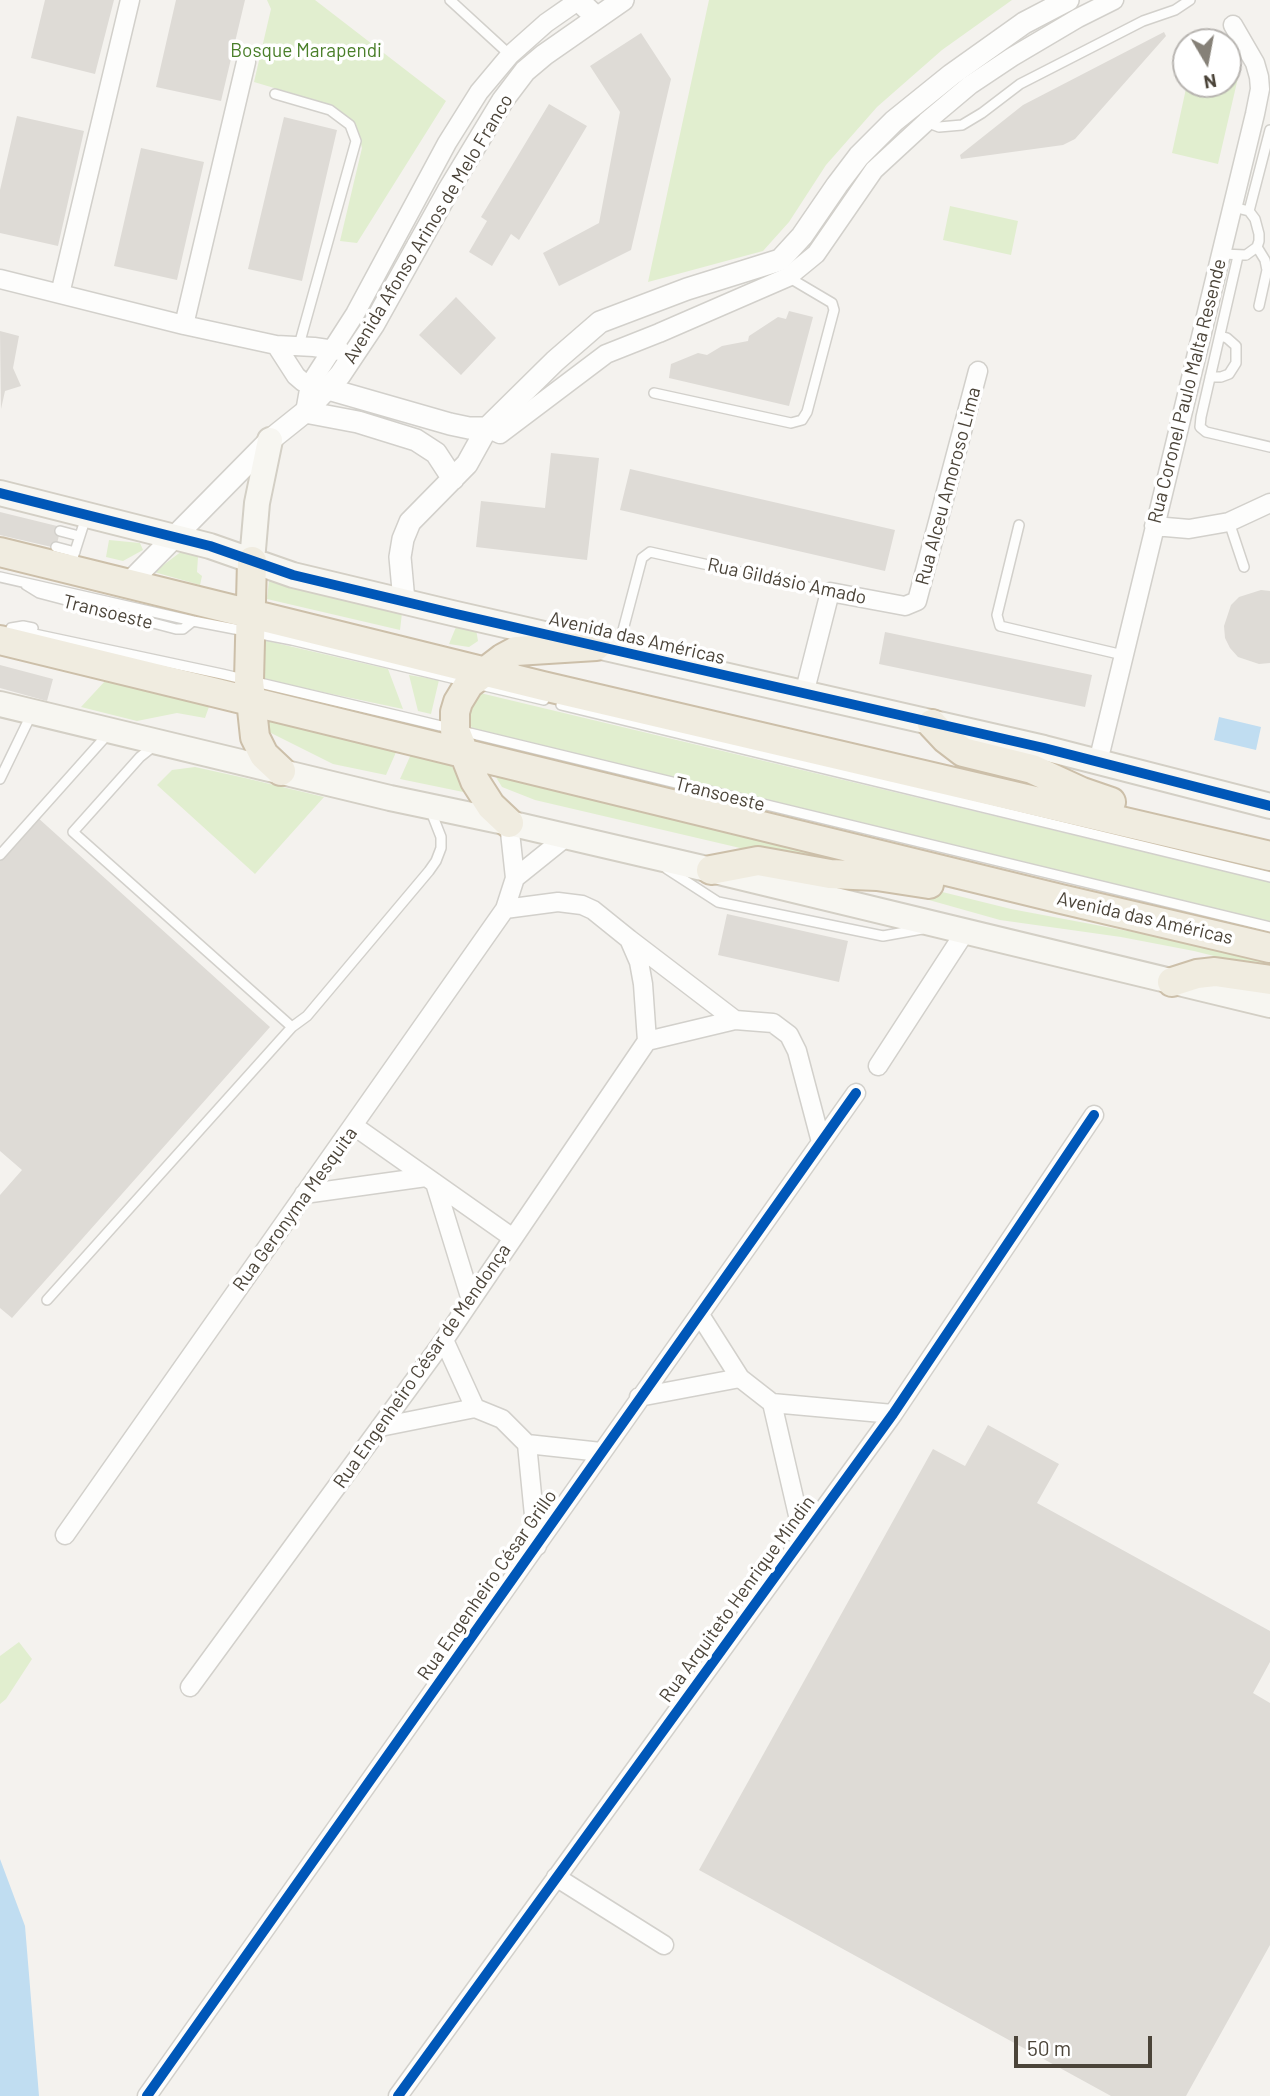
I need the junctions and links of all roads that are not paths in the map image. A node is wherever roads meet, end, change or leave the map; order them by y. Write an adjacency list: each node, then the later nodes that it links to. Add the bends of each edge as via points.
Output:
1 (130, 0): 22 (street)
2 (450, 0): 10 (lane)
3 (578, 0): 8 (street); 10 (street, Avenida Afonso Arinos de Melo Franco)
4 (623, 0): 8 (street, Avenida Afonso Arinos de Melo Franco)
5 (1068, 0): 35 (street, via 1024,23 894,121 859,156 780,260 600,322)
6 (1114, 0): 13 (street, via 1012,57)
7 (1190, 0): 13 (lane, via 1020,84 962,125 939,127)
8 (597, 18): 29 (street, Avenida Afonso Arinos de Melo Franco, via 525,71 503,100)
9 (1233, 25): 16 (street, Rua Coronel Paulo Malta Resende, via 1255,63 1259,89)
10 (510, 55): 28 (street, Avenida Afonso Arinos de Melo Franco, via 478,92 447,143)
11 (246, 62): 24 (street)
12 (275, 94): 27 (lane, via 330,110 350,125 356,141)
13 (926, 122): 20 (street, via 874,170 816,254)
14 (1270, 130): 15 (lane)
15 (1267, 148): 16 (lane)
16 (1241, 209): 18 (lane, via 1257,224); 19 (street, Rua Coronel Paulo Malta Resende)
17 (1270, 236): 18 (lane)
18 (1258, 244): 19 (lane, via 1252,252); 23 (lane, via 1266,270)
19 (1230, 255): 25 (lane); 44 (street, Rua Coronel Paulo Malta Resende)
20 (788, 277): 33 (lane, via 832,303 834,310 802,420 791,423); 35 (street, via 606,354 500,434)
21 (0, 279): 22 (street)
22 (60, 294): 24 (street)
23 (1259, 306)
24 (184, 325): 26 (street)
25 (1220, 336): 31 (lane); 31 (lane, via 1236,346 1237,363 1229,374)
26 (276, 345): 27 (street); 32 (street, via 296,376)
27 (299, 345): 28 (street)
28 (333, 349): 29 (street); 32 (street, Avenida Afonso Arinos de Melo Franco)
29 (355, 355): 32 (street, Avenida Afonso Arinos de Melo Franco)
30 (978, 371): 55 (street, Rua Alceu Amoroso Lima)
31 (1210, 376): 37 (lane, via 1200,427)
32 (319, 387): 34 (street, Avenida Afonso Arinos de Melo Franco); 35 (street, via 450,424)
33 (654, 393)
34 (305, 412): 36 (street, Avenida Afonso Arinos de Melo Franco); 38 (street, via 416,440 436,453)
35 (486, 428): 38 (street, via 467,464)
36 (270, 440): 46 (street, Avenida Afonso Arinos de Melo Franco); 49 (main road, via 257,503)
37 (1270, 447)
38 (453, 479): 54 (street, via 410,522 403,538)
39 (0, 493): 42 (main road, Avenida das Américas)
40 (1270, 503): 41 (street)
41 (1229, 522): 44 (street, via 1189,529); 50 (lane)
42 (83, 525): 45 (lane); 46 (main road, Avenida das Américas); 48 (lane)
43 (1019, 525): 60 (lane, via 997,615 1000,626)
44 (1154, 526): 60 (street, Rua Coronel Paulo Malta Resende)
45 (60, 531)
46 (176, 536): 49 (main road, Avenida das Américas); 52 (street, Avenida Afonso Arinos de Melo Franco)
47 (0, 552): 48 (highway)
48 (67, 556): 52 (highway)
49 (252, 561): 54 (main road, Avenida das Américas); 56 (highway)
50 (1244, 568)
51 (0, 577): 56 (lane, Transoeste, via 25,583 38,593 176,629 193,621)
52 (129, 583): 56 (highway)
53 (830, 592): 55 (street, Rua Gildásio Amado, via 905,606); 59 (lane, Rua Gildásio Amado, via 650,552 642,558); 63 (street)
54 (404, 601): 59 (main road, Avenida das Américas)
55 (917, 601)
56 (250, 623): 61 (highway); 62 (highway)
57 (0, 626): 58 (lane, Transoeste)
58 (5, 634): 62 (highway, Avenida das Américas); 62 (lane, Transoeste, via 29,627 160,659)
59 (606, 649): 61 (highway, via 516,651); 63 (main road, Avenida das Américas)
60 (1123, 655): 70 (street, Rua Coronel Paulo Malta Resende)
61 (478, 677): 68 (highway, via 455,712); 76 (highway, via 543,686); 82 (lane)
62 (250, 691): 68 (highway, Avenida das Américas); 71 (highway, via 255,737)
63 (804, 694): 66 (main road, Avenida das Américas)
64 (0, 704): 65 (main road)
65 (33, 712): 67 (main road); 72 (lane)
66 (932, 724): 70 (main road, Avenida das Américas); 76 (highway, via 963,752 1032,769 1116,803)
67 (111, 730): 69 (main road); 78 (lane)
68 (459, 740): 75 (highway, via 475,781); 84 (highway, Avenida das Américas); 87 (lane, Transoeste)
69 (160, 742): 71 (main road); 95 (lane, via 73,832)
70 (1098, 762): 74 (main road, Avenida das Américas)
71 (281, 771): 73 (main road)
72 (0, 779)
73 (427, 805): 75 (main road); 95 (lane, via 441,837 436,861 307,1016)
74 (1270, 806)
75 (509, 823): 77 (main road); 83 (street, Rua Geronyma Mesquita)
76 (1136, 823): 80 (highway)
77 (566, 837): 79 (main road); 83 (street)
78 (0, 855)
79 (648, 856): 81 (main road); 86 (lane, via 718,902 883,936)
80 (1270, 856)
81 (711, 870): 84 (highway, via 758,861 830,874 906,879 1025,905); 86 (main road)
82 (1270, 877)
83 (515, 878): 85 (street, Rua Geronyma Mesquita)
84 (1061, 899): 90 (highway, Avenida das Américas)
85 (505, 909): 89 (street, via 558,902 582,905); 100 (street, Rua Geronyma Mesquita)
86 (937, 925): 88 (main road)
87 (1270, 927)
88 (965, 932): 92 (main road); 97 (street)
89 (629, 939): 94 (street); 96 (street, via 643,984)
90 (1270, 948)
91 (1270, 979): 92 (highway, via 1215,972)
92 (1172, 982): 93 (main road)
93 (1270, 1005)
94 (735, 1020): 96 (street); 101 (street, via 773,1023 789,1035)
95 (292, 1027): 105 (lane)
96 (647, 1041): 104 (street, Rua Engenheiro César de Mendonça)
97 (878, 1066)
98 (856, 1093): 101 (street, Rua Engenheiro César Grillo)
99 (1094, 1115): 113 (street, Rua Arquiteto Henrique Mindin)
100 (354, 1126): 102 (street); 103 (street, Rua Geronyma Mesquita)
101 (821, 1142): 107 (street, Rua Engenheiro César Grillo)
102 (430, 1180): 103 (street); 104 (street); 106 (street)
103 (304, 1194): 117 (street, Rua Geronyma Mesquita)
104 (513, 1238): 106 (street, Rua Engenheiro César de Mendonça)
105 (47, 1300)
106 (471, 1300): 108 (street, Rua Engenheiro César de Mendonça)
107 (700, 1315): 109 (street); 110 (street, Rua Engenheiro César Grillo)
108 (444, 1340): 112 (street); 114 (street, Rua Engenheiro César de Mendonça)
109 (740, 1378): 110 (street); 111 (street)
110 (639, 1397): 116 (street, Rua Engenheiro César Grillo)
111 (772, 1403): 113 (street); 118 (street)
112 (475, 1408): 114 (street); 115 (street, via 502,1419)
113 (893, 1415): 118 (street, Rua Arquiteto Henrique Mindin)
114 (380, 1427): 120 (street, Rua Engenheiro César de Mendonça)
115 (527, 1444): 116 (street); 119 (street)
116 (601, 1452): 119 (street, Rua Engenheiro César Grillo)
117 (65, 1535)
118 (803, 1537): 121 (street, Rua Arquiteto Henrique Mindin)
119 (537, 1546): 123 (street, Rua Engenheiro César Grillo)
120 (190, 1687)
121 (556, 1877): 122 (street); 124 (street, Rua Arquiteto Henrique Mindin)
122 (664, 1945)
123 (147, 2096)
124 (398, 2096)

